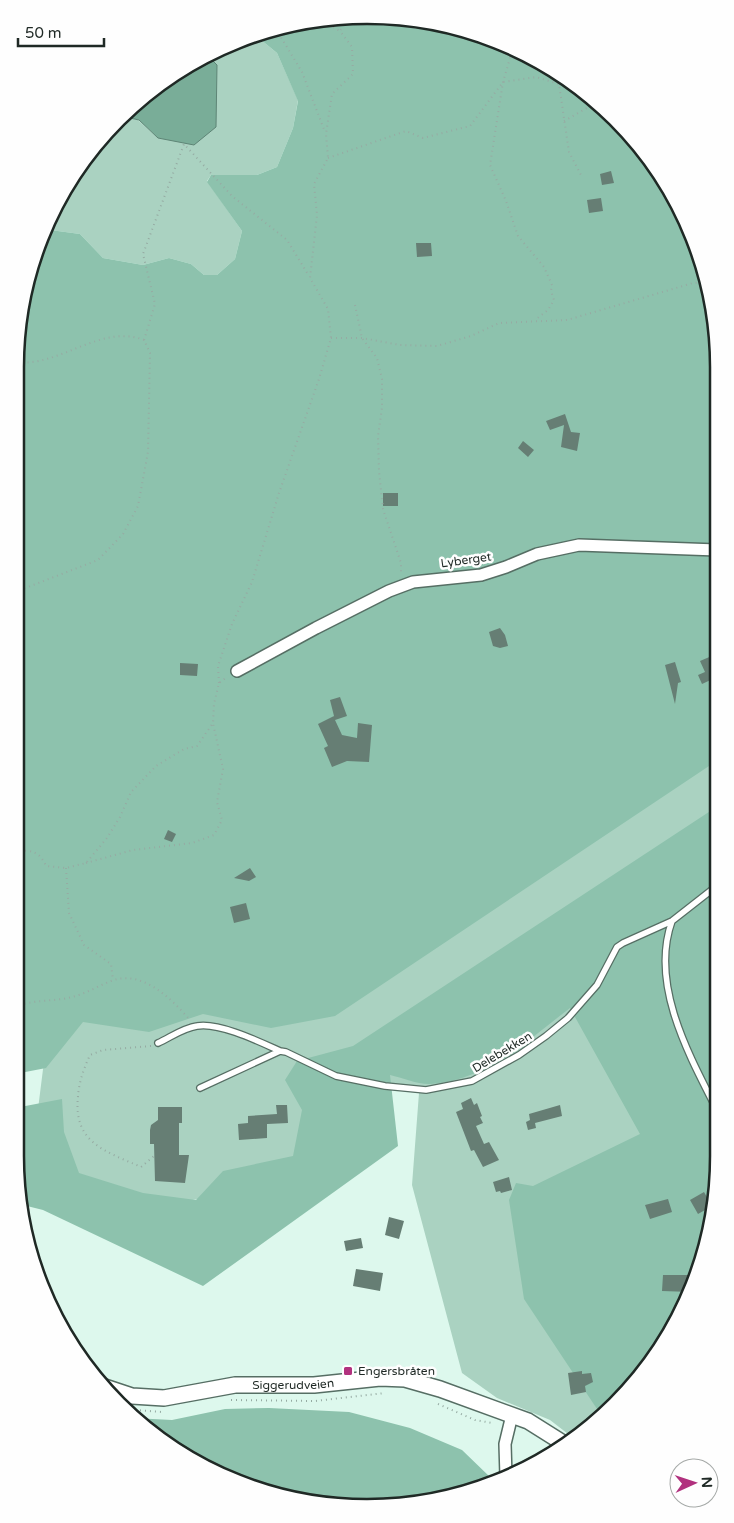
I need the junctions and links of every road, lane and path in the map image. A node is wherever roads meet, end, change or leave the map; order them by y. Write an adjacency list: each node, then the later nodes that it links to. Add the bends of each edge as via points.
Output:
1 (344, 24): 3 (path)
2 (331, 26): 3 (path)
3 (340, 31): 9 (path, via 352,47 353,74 332,94)
4 (280, 35): 9 (path, via 302,72)
5 (511, 55): 6 (path)
6 (503, 82): 8 (path, via 536,76 560,84); 10 (path, via 470,126 423,138 406,131); 15 (path, via 490,165 518,236 544,267 552,286 554,300 548,310)
7 (591, 108): 8 (path)
8 (564, 121): 11 (path, via 569,152)
9 (326, 134): 10 (path)
10 (328, 158): 12 (path, via 314,184 317,214)
11 (582, 177)
12 (310, 278): 16 (path, via 328,309); 18 (path, via 287,240 232,196 184,144 143,254 155,304)
13 (700, 282): 15 (path, via 567,320)
14 (355, 305): 17 (path)
15 (535, 320): 17 (path, via 499,323 471,336 436,346 400,345)
16 (331, 338): 17 (path); 24 (path, via 252,582 232,624 218,666)
17 (362, 338): 21 (path, via 377,358 382,379 379,471 383,509 401,563)
18 (144, 340): 19 (path, via 115,336 59,356); 22 (path, via 150,354 148,452 138,506 123,534 98,560)
19 (24, 361)
20 (710, 550): 21 (street, Lyberget, via 579,545 537,554 481,575 426,579)
21 (401, 586): 23 (street, Lyberget)
22 (24, 589)
23 (237, 671): 24 (path)
24 (219, 683): 25 (path)
25 (213, 724): 27 (path, via 197,746 184,749 156,766 131,792 107,838); 27 (path, via 224,769 217,802 222,820 214,835 192,843 133,850)
26 (24, 850): 28 (path, via 42,856 46,866)
27 (86, 863): 28 (path)
28 (66, 868): 31 (path, via 69,913 84,945 111,964)
29 (710, 891): 30 (lane, Delebekken)
30 (672, 921): 35 (lane, Delebekken, via 617,947 592,993 568,1018 529,1048 472,1082 426,1090 385,1086 336,1076); 37 (lane, via 666,937 672,1012 694,1066)
31 (113, 980): 32 (path, via 73,997); 33 (path, via 144,981 166,996)
32 (24, 1005)
33 (195, 1026): 34 (lane); 35 (lane, Delebekken, via 212,1026)
34 (158, 1043): 38 (path, via 140,1048 103,1050 90,1055 77,1104 81,1130 95,1144 141,1167)
35 (280, 1051): 36 (lane)
36 (200, 1088)
37 (710, 1093)
38 (154, 1156)
39 (117, 1391): 47 (main road, Siggerudveien, via 132,1396 164,1398 235,1386 314,1386 397,1378 422,1382)
40 (388, 1392): 41 (path, via 315,1401)
41 (228, 1400)
42 (434, 1402): 46 (path)
43 (137, 1410): 44 (path)
44 (168, 1412)
45 (474, 1417): 46 (path)
46 (475, 1420): 47 (path)
47 (511, 1420): 48 (main road, Siggerudveien, via 539,1426); 49 (street, via 505,1444)
48 (559, 1440)
49 (505, 1470)

